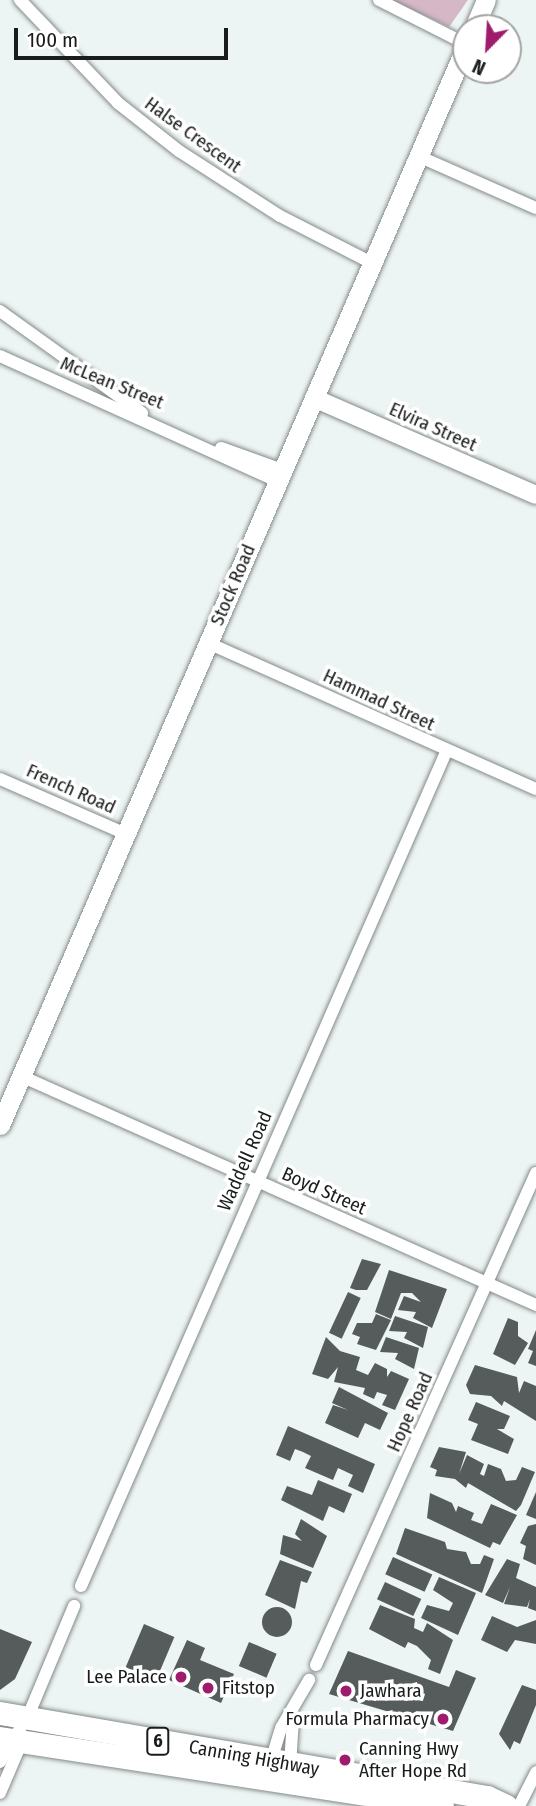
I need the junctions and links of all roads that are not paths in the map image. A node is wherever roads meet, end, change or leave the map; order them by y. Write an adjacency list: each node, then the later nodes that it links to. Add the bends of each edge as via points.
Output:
1 (20, 0): 7 (street, Halse Crescent, via 108,94 178,151 279,216)
2 (379, 0): 3 (street)
3 (452, 38)
4 (452, 77): 5 (main road, Stock Road)
5 (418, 156): 6 (street); 7 (main road, Stock Road)
6 (536, 208)
7 (372, 262): 10 (main road, Stock Road)
8 (0, 311): 11 (street)
9 (0, 356): 11 (street, McLean Street)
10 (314, 398): 12 (main road, Stock Road); 13 (street, Elvira Street)
11 (154, 421): 12 (street, McLean Street)
12 (280, 475): 14 (main road, Stock Road)
13 (536, 495)
14 (208, 643): 15 (street, Hammad Street); 18 (main road, Stock Road)
15 (446, 752): 17 (street, Hammad Street); 22 (street, Waddell Road)
16 (0, 779): 18 (street, French Road)
17 (536, 789)
18 (126, 834): 19 (main road, Stock Road)
19 (21, 1076): 20 (main road, Stock Road); 22 (street, Boyd Street)
20 (0, 1125)
21 (536, 1173): 23 (street, Hope Road)
22 (257, 1182): 23 (street, Boyd Street); 25 (street, Waddell Road)
23 (489, 1284): 24 (street, Boyd Street); 27 (street, Hope Road)
24 (536, 1305)
25 (80, 1586)
26 (74, 1606): 30 (street)
27 (316, 1665)
28 (309, 1680): 31 (street)
29 (0, 1713): 30 (highway, Canning Highway / 6)
30 (27, 1717): 32 (street); 34 (highway, Canning Highway / 6)
31 (293, 1718): 34 (street); 34 (street, via 281,1728)
32 (10, 1740): 33 (street); 34 (highway, Canning Highway / 6); 36 (street)
33 (0, 1762)
34 (279, 1772): 37 (highway, Canning Highway / 6); 38 (highway, Canning Highway / 6, via 487,1797)
35 (536, 1772): 39 (street)
36 (0, 1793)
37 (446, 1806)
38 (506, 1806)
39 (519, 1806)

